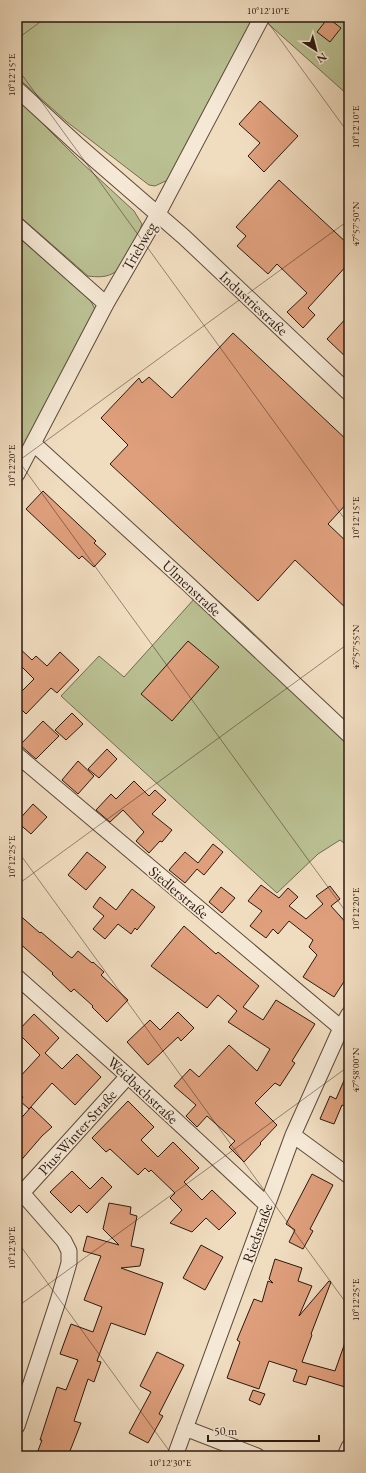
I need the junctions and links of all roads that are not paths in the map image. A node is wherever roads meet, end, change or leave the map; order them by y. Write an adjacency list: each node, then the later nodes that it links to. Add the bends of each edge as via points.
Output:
1 (262, 17): 3 (street, Triebweg)
2 (17, 89): 3 (street, Industriestraße)
3 (158, 214): 5 (street, Triebweg); 6 (street, Industriestraße)
4 (17, 224): 5 (street)
5 (106, 304): 7 (street, Triebweg)
6 (349, 393)
7 (33, 443): 8 (street, Triebweg); 9 (street, Ulmenstraße)
8 (17, 474)
9 (349, 735)
10 (17, 755): 13 (street, Siedlerstraße)
11 (17, 977): 14 (street, Weidbachstraße)
12 (349, 1014): 13 (street, Riedstraße)
13 (341, 1028): 15 (street, Riedstraße)
14 (128, 1076): 17 (street, Pius-Winter-Straße); 18 (street, Weidbachstraße)
15 (293, 1135): 16 (street); 18 (street, Riedstraße)
16 (349, 1176)
17 (20, 1190): 19 (street, Pius-Winter-Straße, via 64,1241 69,1251 69,1263)
18 (267, 1205): 20 (street, Riedstraße)
19 (17, 1426)
20 (186, 1428): 22 (street, Riedstraße); 23 (street)
21 (349, 1447): 24 (street)
22 (175, 1456)
23 (257, 1456)
24 (345, 1456)

